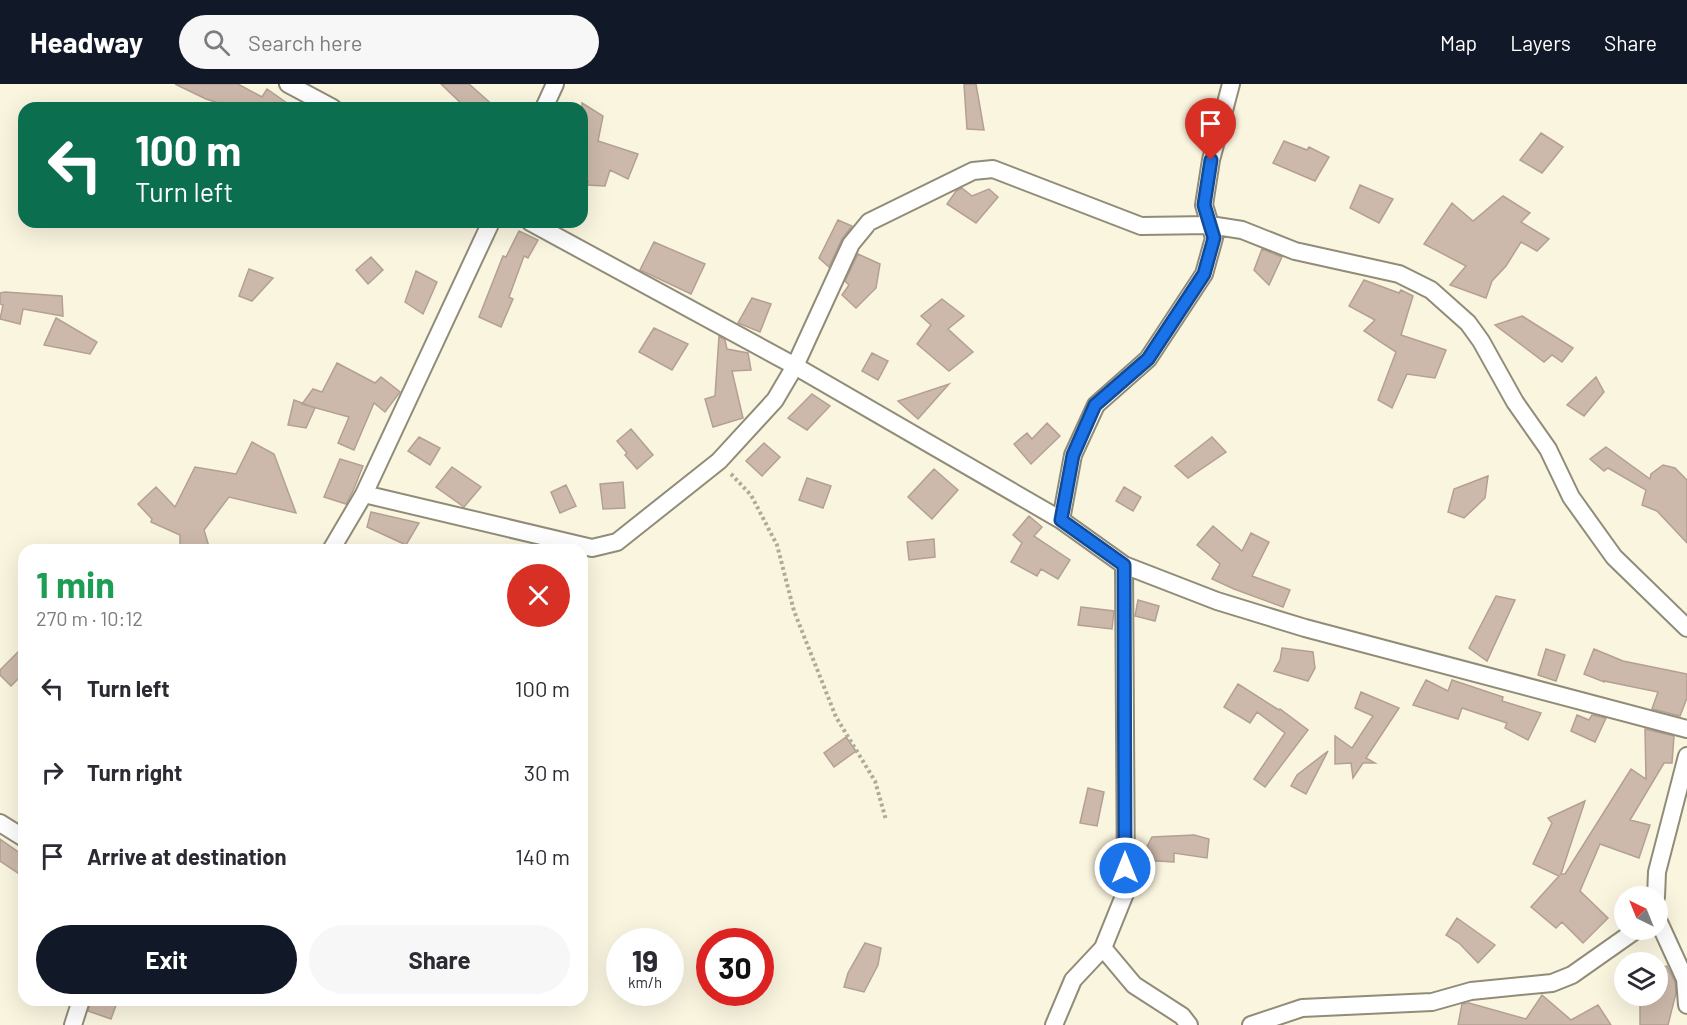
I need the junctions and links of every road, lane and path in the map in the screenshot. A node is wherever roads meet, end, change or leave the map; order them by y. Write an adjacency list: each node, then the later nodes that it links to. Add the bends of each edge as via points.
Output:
1 (288, 84): 4 (street)
2 (555, 84): 5 (street)
3 (1232, 84): 6 (street, via 1211,160 1204,205)
4 (322, 102)
5 (547, 102)
6 (1210, 225): 9 (street, via 1141,226 993,169 973,171 868,222 851,244); 12 (street, via 1214,238 1204,274 1148,359 1095,405 1073,455); 17 (street, via 1242,230 1295,251 1398,274 1431,290 1468,323 1481,341 1515,402 1548,449 1571,497 1614,557)
7 (488, 228): 11 (street)
8 (541, 228): 9 (street)
9 (795, 366): 10 (street, via 776,400); 12 (street)
10 (719, 461): 15 (street, via 617,542); 20 (path, via 751,495 777,545 794,611 823,686 836,717 875,781)
11 (363, 494): 13 (street); 14 (street)
12 (1061, 520): 16 (street)
13 (334, 544)
14 (575, 544)
15 (588, 547)
16 (1124, 565): 18 (street, via 1217,601 1305,628); 26 (street, via 1126,891)
17 (1687, 628)
18 (1687, 729)
19 (1687, 756): 23 (street)
20 (886, 820)
21 (0, 823): 22 (street)
22 (18, 834)
23 (1656, 886)
24 (1622, 940): 32 (street, via 1572,975 1552,983 1471,991 1432,1002 1302,1008)
25 (1667, 940): 27 (street, via 1685,979)
26 (1103, 948): 30 (street, via 1073,980); 31 (street, via 1134,985 1182,1016)
27 (1687, 1005)
28 (79, 1006): 29 (street)
29 (72, 1025)
30 (1054, 1025)
31 (1189, 1025)
32 (1251, 1025)

